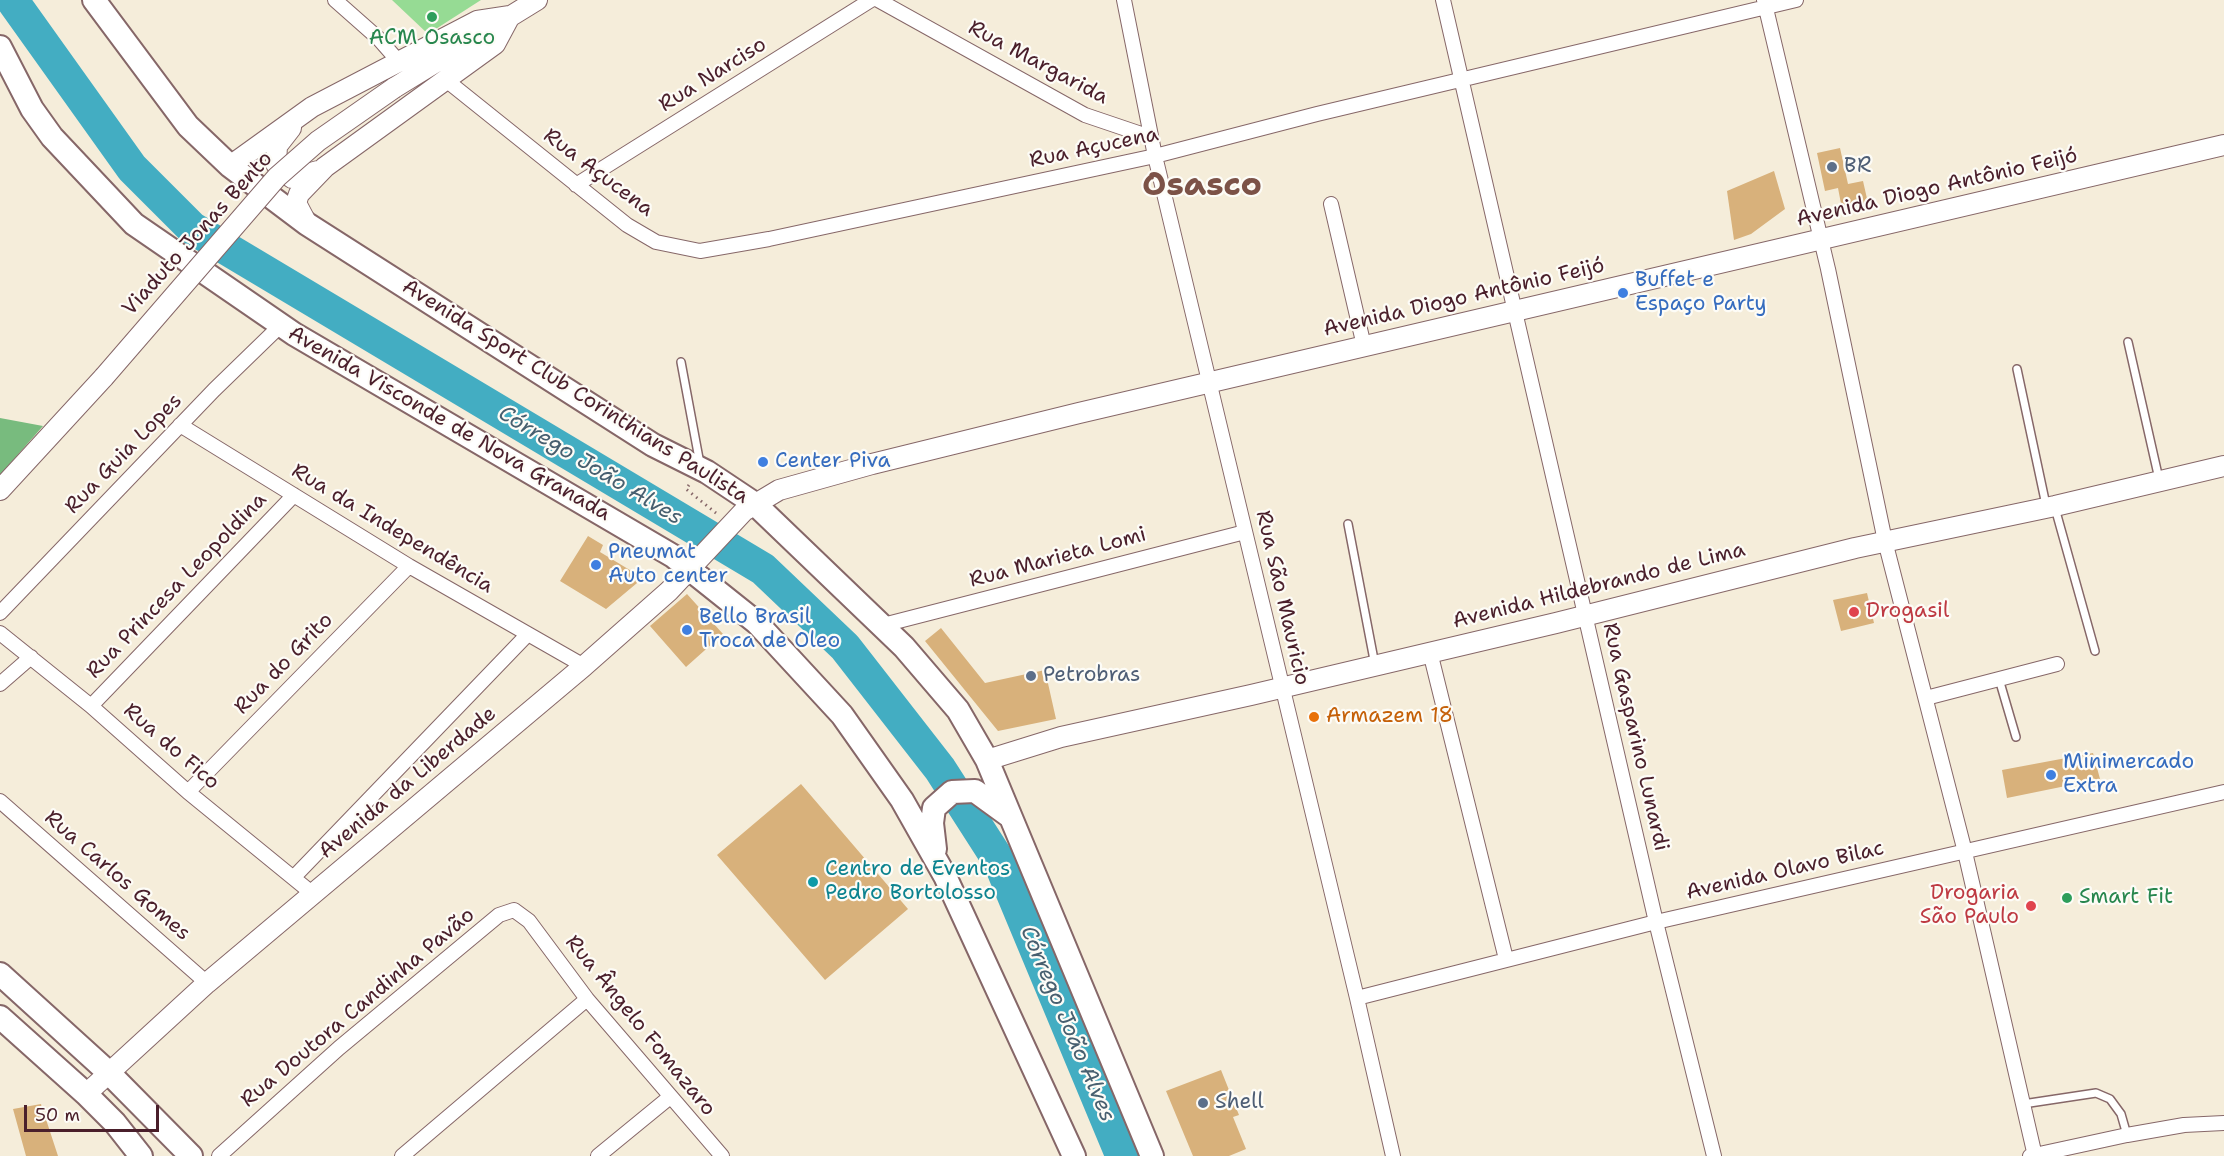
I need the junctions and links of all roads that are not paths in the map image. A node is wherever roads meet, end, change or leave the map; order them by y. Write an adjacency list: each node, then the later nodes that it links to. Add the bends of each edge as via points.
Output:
1 (94, 0): 19 (main road, Avenida Sport Club Corinthians Paulista, via 188,126)
2 (335, 0): 12 (street)
3 (537, 0): 10 (main road, Viaduto Jonas Bento)
4 (871, 0): 21 (street, Rua Narciso)
5 (878, 0): 16 (street, Rua Margarida, via 1085,115)
6 (1124, 0): 16 (street, Rua São Mauricio)
7 (1443, 0): 14 (street, Rua Gasparino Lunardi)
8 (1796, 0): 9 (street, Rua Açucena)
9 (1765, 3): 14 (street, Rua Açucena); 24 (street)
10 (510, 16): 12 (main road, via 477,21); 13 (main road, via 495,44); 36 (main road, Viaduto Jonas Bento, bridge, via 394,88 318,141 277,177)
11 (0, 47): 26 (main road, Avenida Visconde de Nova Granada, via 32,109 52,137 134,224)
12 (400, 63): 15 (main road)
13 (446, 80): 20 (main road); 21 (street, Rua Açucena)
14 (1463, 80): 18 (street, Rua Açucena); 25 (street, Rua Gasparino Lunardi)
15 (312, 107): 19 (main road); 20 (main road, via 285,133 275,158 279,168 292,178)
16 (1150, 137): 18 (street, Rua São Mauricio)
17 (2224, 145): 24 (main road, Avenida Diogo Antônio Feijó)
18 (1155, 156): 21 (street, Rua Açucena, via 700,251 656,242); 31 (street, Rua São Mauricio)
19 (230, 166): 23 (main road, Avenida Sport Club Corinthians Paulista)
20 (325, 167): 23 (main road, via 299,194 296,203)
21 (576, 185)
22 (1331, 204): 28 (street)
23 (307, 224): 34 (main road, Avenida Sport Club Corinthians Paulista, via 653,445)
24 (1820, 239): 25 (main road, Avenida Diogo Antônio Feijó); 42 (street)
25 (1514, 310): 28 (main road, Avenida Diogo Antônio Feijó); 46 (street, Rua Gasparino Lunardi)
26 (281, 325): 32 (street, Rua Guia Lopes); 44 (main road, Avenida Visconde de Nova Granada)
27 (2128, 342): 35 (lane)
28 (1364, 346): 31 (main road, Avenida Diogo Antônio Feijó)
29 (681, 362): 34 (lane)
30 (2017, 369): 39 (lane)
31 (1210, 383): 38 (main road, Avenida Diogo Antônio Feijó, via 791,485); 41 (street, Rua São Mauricio)
32 (180, 425): 37 (street, Rua da Independência); 45 (street, Rua Guia Lopes)
33 (2224, 466): 35 (main road, Avenida Hildebrando de Lima)
34 (701, 469): 38 (main road, Avenida Sport Club Corinthians Paulista)
35 (2160, 481): 39 (main road, Avenida Hildebrando de Lima)
36 (0, 490)
37 (294, 495): 43 (street, Rua da Independência); 60 (street, Rua Princesa Leopoldina)
38 (749, 507): 44 (main road, Avenida da Liberdade); 47 (main road, Avenida Sport Club Corinthians Paulista)
39 (2050, 507): 42 (main road, Avenida Hildebrando de Lima); 50 (lane)
40 (1348, 524): 54 (lane)
41 (1245, 532): 47 (street, Rua Marieta Lomi); 58 (street, Rua São Mauricio)
42 (1885, 541): 46 (main road, Avenida Hildebrando de Lima); 59 (street)
43 (409, 566): 49 (street, Rua da Independência); 63 (street, Rua do Grito)
44 (691, 568): 55 (main road, Avenida da Liberdade); 67 (main road, Avenida Visconde de Nova Granada, via 757,623 842,715)
45 (0, 613)
46 (1586, 615): 51 (main road, Avenida Hildebrando de Lima); 72 (street, Rua Gasparino Lunardi)
47 (882, 625): 62 (main road, Avenida Sport Club Corinthians Paulista, via 958,710)
48 (0, 633): 52 (street, Rua do Fico)
49 (528, 634): 55 (street, Rua da Independência); 69 (street)
50 (2095, 651)
51 (1430, 652): 54 (main road, Avenida Hildebrando de Lima); 73 (street)
52 (31, 657): 57 (street); 60 (street, Rua do Fico)
53 (2057, 664): 56 (street)
54 (1375, 665): 58 (main road, Avenida Hildebrando de Lima)
55 (584, 666): 70 (main road, Avenida da Liberdade)
56 (1999, 679): 59 (street); 61 (lane)
57 (0, 684)
58 (1282, 687): 62 (main road, Avenida Hildebrando de Lima, via 1061,737); 76 (street, Rua São Mauricio)
59 (1926, 698): 68 (street)
60 (91, 706): 63 (street, Rua do Fico)
61 (2016, 737)
62 (987, 760): 66 (main road, Avenida Sport Club Corinthians Paulista)
63 (188, 792): 69 (street, Rua do Fico)
64 (2224, 792): 68 (street, Avenida Olavo Bilac)
65 (0, 801): 75 (street, Rua Carlos Gomes)
66 (1003, 811): 67 (main road, via 975,791 960,790 947,795 934,808); 92 (main road, Avenida Sport Club Corinthians Paulista)
67 (934, 845): 91 (main road, Avenida Visconde de Nova Granada)
68 (1965, 852): 72 (street, Avenida Olavo Bilac); 82 (street)
69 (294, 877): 70 (street, Rua do Fico)
70 (313, 894): 75 (main road, Avenida da Liberdade)
71 (529, 921): 77 (street, Rua Ângelo Fomazaro); 87 (street, Rua Doutora Candinha Pavão, via 514,910 500,915 339,1048)
72 (1656, 922): 73 (street, Avenida Olavo Bilac); 94 (street, Rua Gasparino Lunardi)
73 (1506, 960): 76 (street, Avenida Olavo Bilac)
74 (0, 974): 79 (main road)
75 (207, 983): 79 (main road, Avenida da Liberdade)
76 (1357, 998): 93 (street, Rua São Mauricio)
77 (587, 999): 81 (street, Rua Ângelo Fomazaro); 88 (street)
78 (0, 1017): 80 (main road)
79 (108, 1072): 80 (main road, Avenida da Liberdade); 86 (main road)
80 (86, 1094): 85 (main road, via 116,1123)
81 (670, 1097): 89 (street); 90 (street, Rua Ângelo Fomazaro)
82 (2023, 1104): 84 (lane, via 2096,1093 2110,1099 2121,1114); 95 (street)
83 (2224, 1123): 84 (street)
84 (2127, 1134): 95 (street)
85 (141, 1156)
86 (190, 1156)
87 (219, 1156)
88 (402, 1156)
89 (598, 1156)
90 (722, 1156)
91 (1074, 1156)
92 (1152, 1156)
93 (1393, 1156)
94 (1714, 1156)
95 (2033, 1156)

